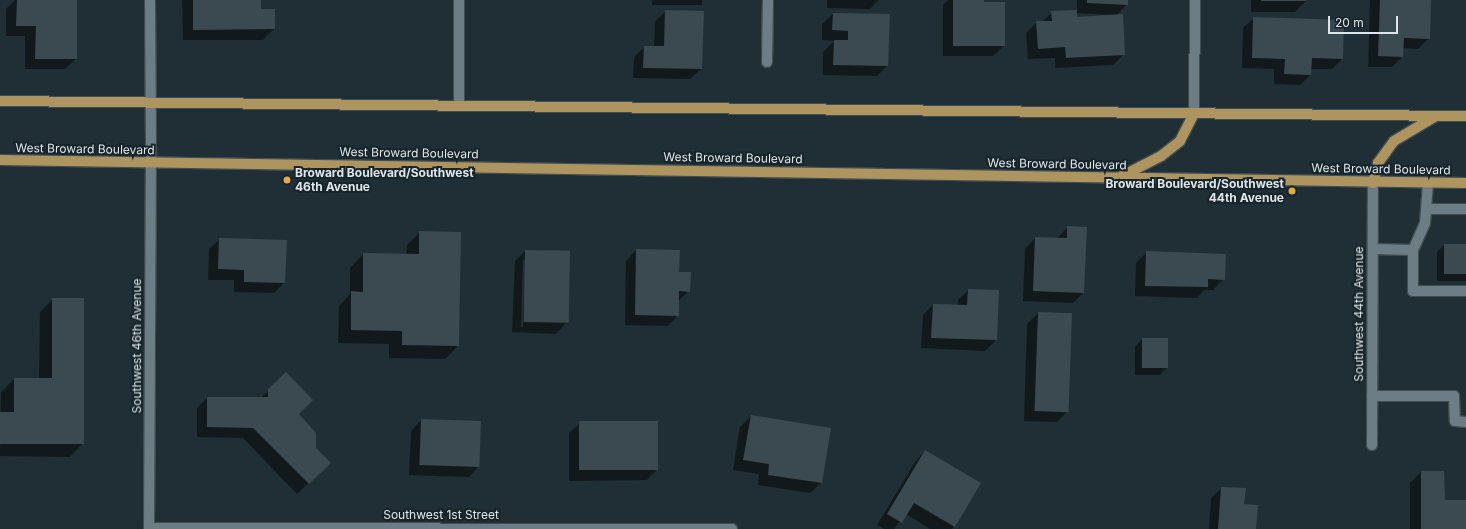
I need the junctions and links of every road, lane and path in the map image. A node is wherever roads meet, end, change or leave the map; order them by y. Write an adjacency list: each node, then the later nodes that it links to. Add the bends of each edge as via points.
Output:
1 (150, 0): 7 (street, Southwest 46th Avenue)
2 (459, 0): 8 (street)
3 (768, 0): 5 (street)
4 (1196, 0): 9 (street)
5 (767, 62)
6 (0, 101): 7 (main road)
7 (151, 103): 8 (main road); 13 (street, Southwest 46th Avenue)
8 (459, 104): 9 (main road)
9 (1194, 113): 10 (main road); 14 (main road, via 1180,141 1160,156)
10 (1436, 116): 11 (main road); 15 (main road, via 1394,141 1378,163)
11 (1466, 116)
12 (0, 160): 13 (main road, West Broward Boulevard)
13 (151, 163): 14 (main road, West Broward Boulevard); 26 (street, Southwest 46th Avenue)
14 (1120, 177): 15 (main road, West Broward Boulevard)
15 (1373, 183): 16 (main road, West Broward Boulevard); 20 (street, Southwest 44th Avenue)
16 (1428, 183): 17 (main road, West Broward Boulevard); 18 (street)
17 (1466, 183)
18 (1427, 209): 19 (street); 21 (street, via 1425,223)
19 (1466, 209)
20 (1373, 249): 21 (street); 23 (street, Southwest 44th Avenue)
21 (1413, 250): 22 (street, via 1413,291)
22 (1466, 291)
23 (1372, 396): 24 (street, via 1454,396 1455,422); 25 (street, Southwest 44th Avenue)
24 (1466, 422)
25 (1372, 445)
26 (149, 528): 27 (street, Southwest 1st Street)
27 (732, 529)

